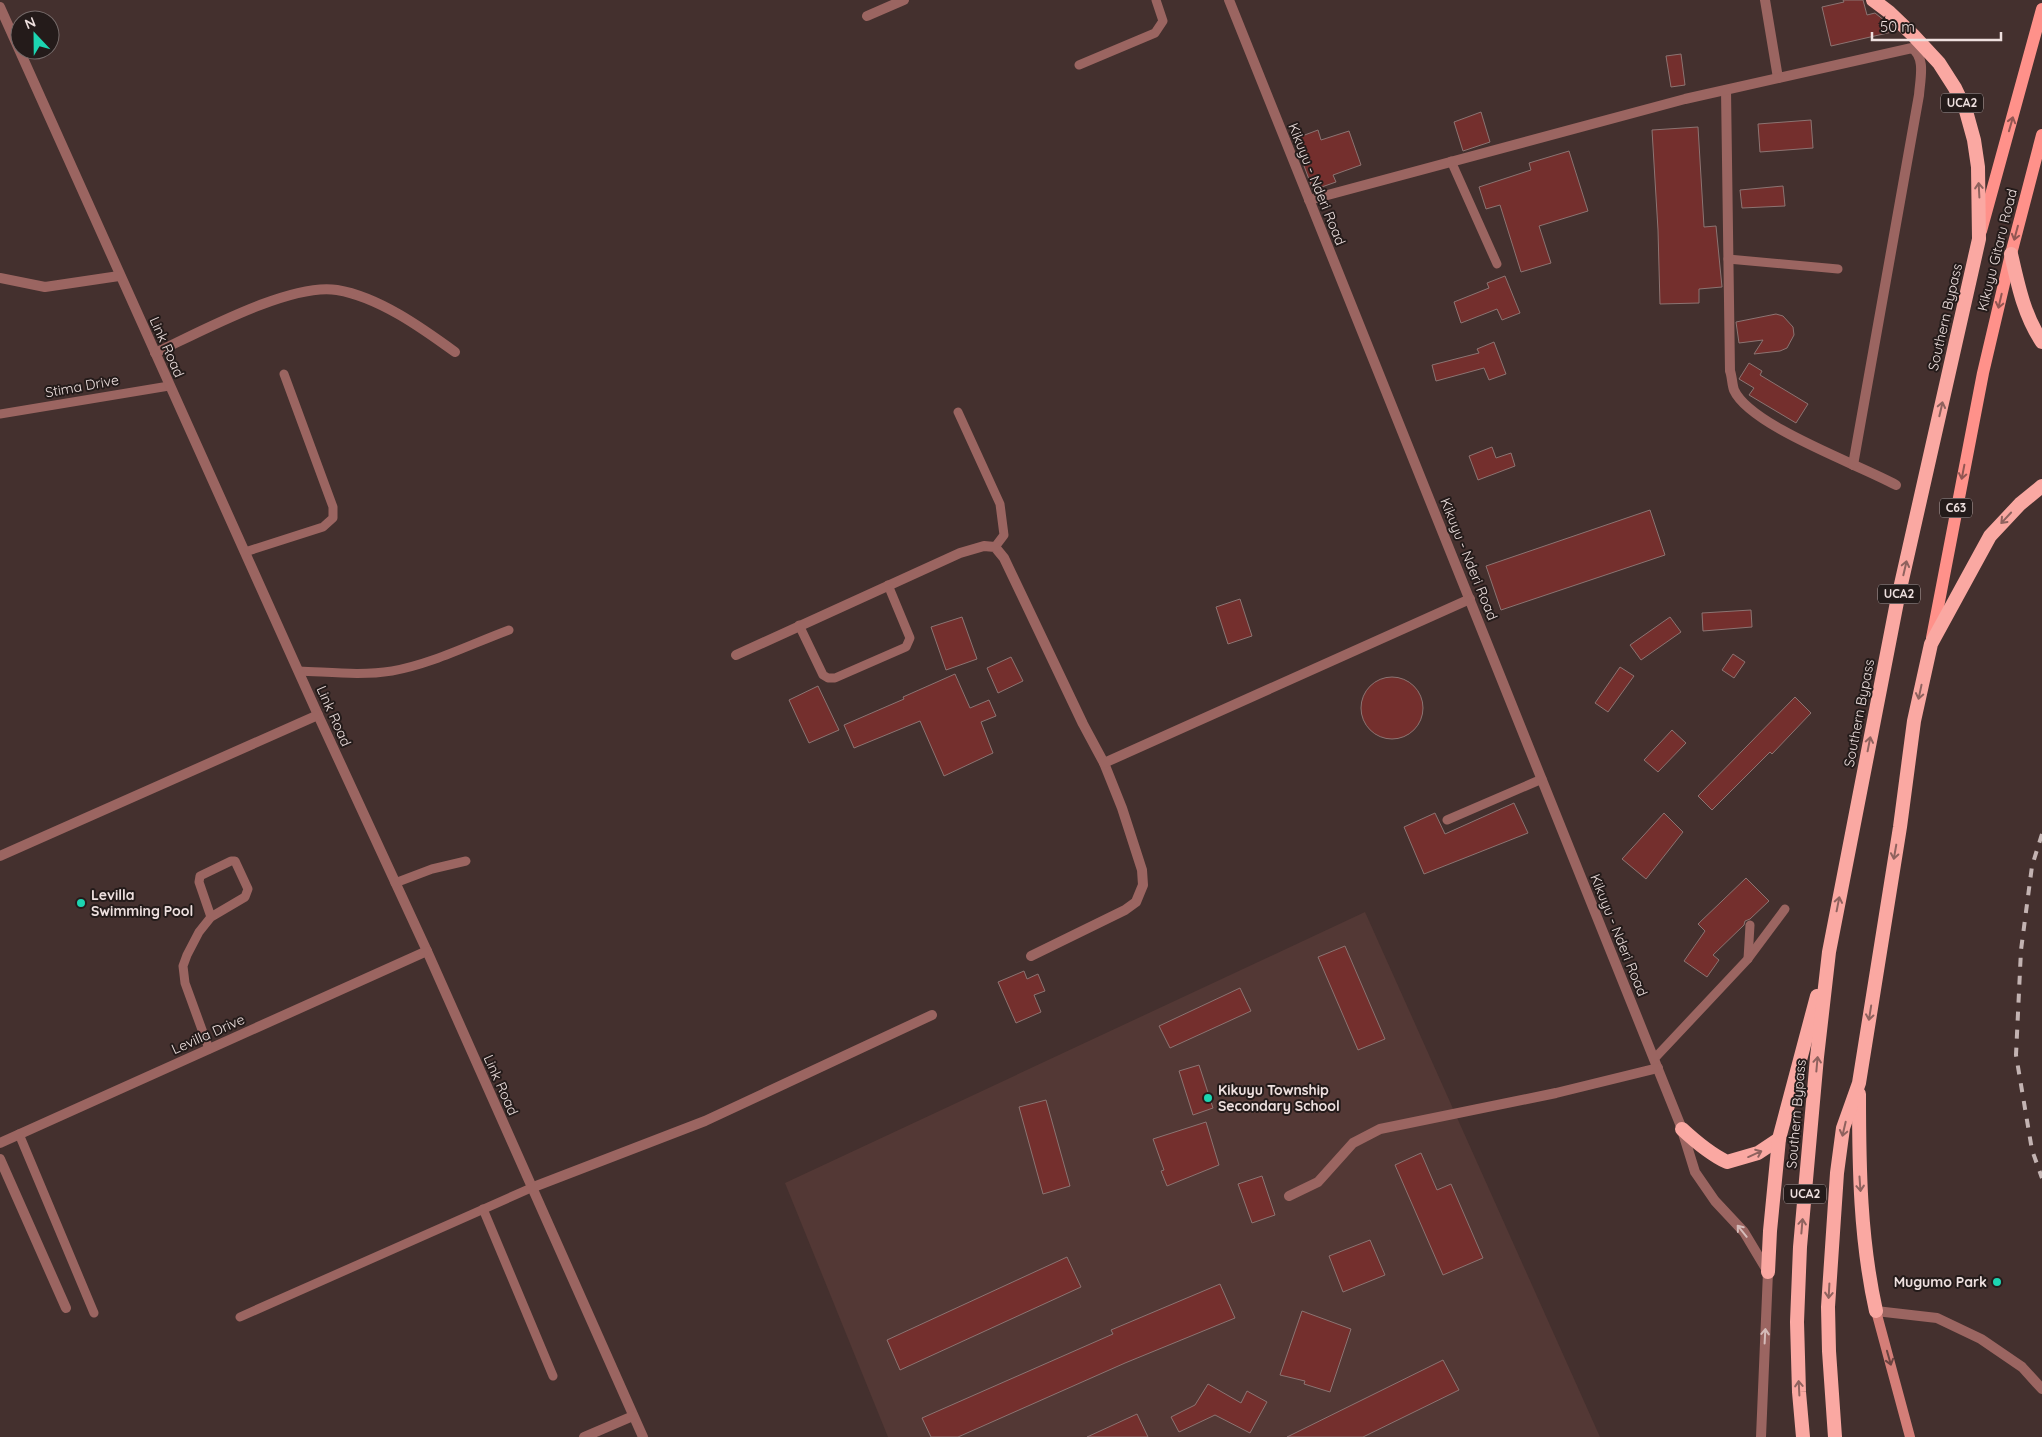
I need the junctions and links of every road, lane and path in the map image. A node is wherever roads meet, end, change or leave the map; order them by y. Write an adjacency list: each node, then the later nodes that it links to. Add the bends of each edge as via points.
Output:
1 (904, 0): 8 (street)
2 (1156, 0): 9 (lane, via 1163,21 1155,33)
3 (1229, 0): 14 (street, Kikuyu - Nderi Road)
4 (1765, 0): 10 (street)
5 (1873, 0): 15 (highway, UCA2, one-way to 5, via 1978,167 1966,111 1940,64 1890,12)
6 (0, 7): 20 (street, Link Road)
7 (2042, 9): 15 (main road, Southern Bypass, one-way to 7)
8 (868, 16)
9 (1079, 65)
10 (1778, 78): 11 (street); 29 (street, via 1912,48 1920,57 1919,95)
11 (1726, 90): 13 (street); 17 (street)
12 (2042, 135): 16 (main road, Kikuyu Gitaru Road / C63, one-way to 16)
13 (1451, 161): 14 (street); 18 (lane)
14 (1309, 200): 35 (street, Kikuyu - Nderi Road)
15 (1979, 239): 52 (highway, Southern Bypass / UCA2, one-way to 15, via 1897,602)
16 (2011, 254): 22 (highway, via 2023,304); 38 (main road, Kikuyu Gitaru Road / C63, one-way to 38)
17 (1728, 259): 19 (lane); 29 (street, via 1730,371 1734,390 1757,413 1791,435)
18 (1497, 264)
19 (1838, 269)
20 (119, 276): 21 (street, via 45,288); 24 (street, Link Road)
21 (0, 278)
22 (2042, 342)
23 (455, 352): 24 (street, via 425,330 357,296 336,290 310,290 253,308)
24 (155, 354): 26 (street, Link Road)
25 (284, 374): 33 (lane, via 333,507 332,518 323,527)
26 (169, 386): 28 (lane, Stima Drive); 33 (street, Link Road)
27 (958, 412): 32 (lane, via 1000,504 1004,535)
28 (0, 414)
29 (1853, 465): 30 (street)
30 (1896, 486)
31 (2042, 486): 38 (highway, one-way to 38, via 1990,536)
32 (995, 547): 34 (street, via 984,546 960,553); 42 (street, via 1004,558)
33 (245, 552): 40 (street, Link Road)
34 (888, 585): 36 (street); 36 (lane, via 910,638 906,647 835,678 828,678 823,676)
35 (1470, 598): 42 (street); 43 (street, Kikuyu - Nderi Road)
36 (799, 625): 39 (street)
37 (509, 630): 40 (lane, via 424,663 392,671)
38 (1930, 644): 58 (highway, UCA2, one-way to 58, via 1914,721)
39 (736, 655)
40 (299, 671): 41 (street, Link Road)
41 (318, 715): 45 (street); 47 (street, Link Road)
42 (1104, 763): 53 (street, via 1142,870 1140,894 1136,902 1125,910)
43 (1542, 779): 44 (lane); 57 (street, Kikuyu - Nderi Road)
44 (1447, 820)
45 (0, 856)
46 (466, 862): 47 (lane, via 432,869)
47 (395, 883): 51 (street, Link Road)
48 (1785, 910): 54 (lane)
49 (211, 916): 49 (lane, via 248,894 235,861 231,860 199,878); 56 (lane, via 195,940 184,966 185,983)
50 (1750, 925): 54 (lane)
51 (427, 952): 56 (street, Levilla Drive); 64 (street, Link Road)
52 (1829, 952): 61 (highway); 78 (highway, Southern Bypass / UCA2, one-way to 52, via 1797,1322 1800,1247)
53 (1031, 956)
54 (1748, 960): 57 (lane)
55 (932, 1015): 64 (street, via 705,1121)
56 (209, 1049): 60 (street, Levilla Drive)
57 (1656, 1064): 59 (street, Kikuyu - Nderi Road); 65 (street, via 1556,1093 1380,1129 1353,1143 1318,1182)
58 (1859, 1083): 69 (highway, one-way to 69, via 1859,1176 1864,1240); 79 (highway, UCA2, one-way to 79, via 1843,1128 1831,1261 1828,1352)
59 (1682, 1129): 61 (highway, one-way to 61, via 1698,1144 1728,1162 1758,1153); 67 (street, Kikuyu - Nderi Road, one-way to 59, via 1744,1232 1715,1201 1695,1172)
60 (19, 1134): 62 (street, Levilla Drive); 70 (lane)
61 (1779, 1139): 67 (highway)
62 (0, 1143)
63 (0, 1159): 68 (street)
64 (531, 1188): 66 (lane); 74 (street, Link Road)
65 (1289, 1196)
66 (483, 1208): 71 (lane); 72 (lane)
67 (1768, 1272): 77 (street, one-way to 67)
68 (66, 1308)
69 (1876, 1311): 73 (street, via 1937,1318 1981,1339 2022,1367); 80 (main road, one-way to 80)
70 (94, 1313)
71 (240, 1317)
72 (553, 1376)
73 (2042, 1389)
74 (633, 1416): 75 (street); 76 (street, Link Road)
75 (584, 1437)
76 (643, 1437)
77 (1761, 1437)
78 (1803, 1437)
79 (1835, 1437)
80 (1910, 1437)

